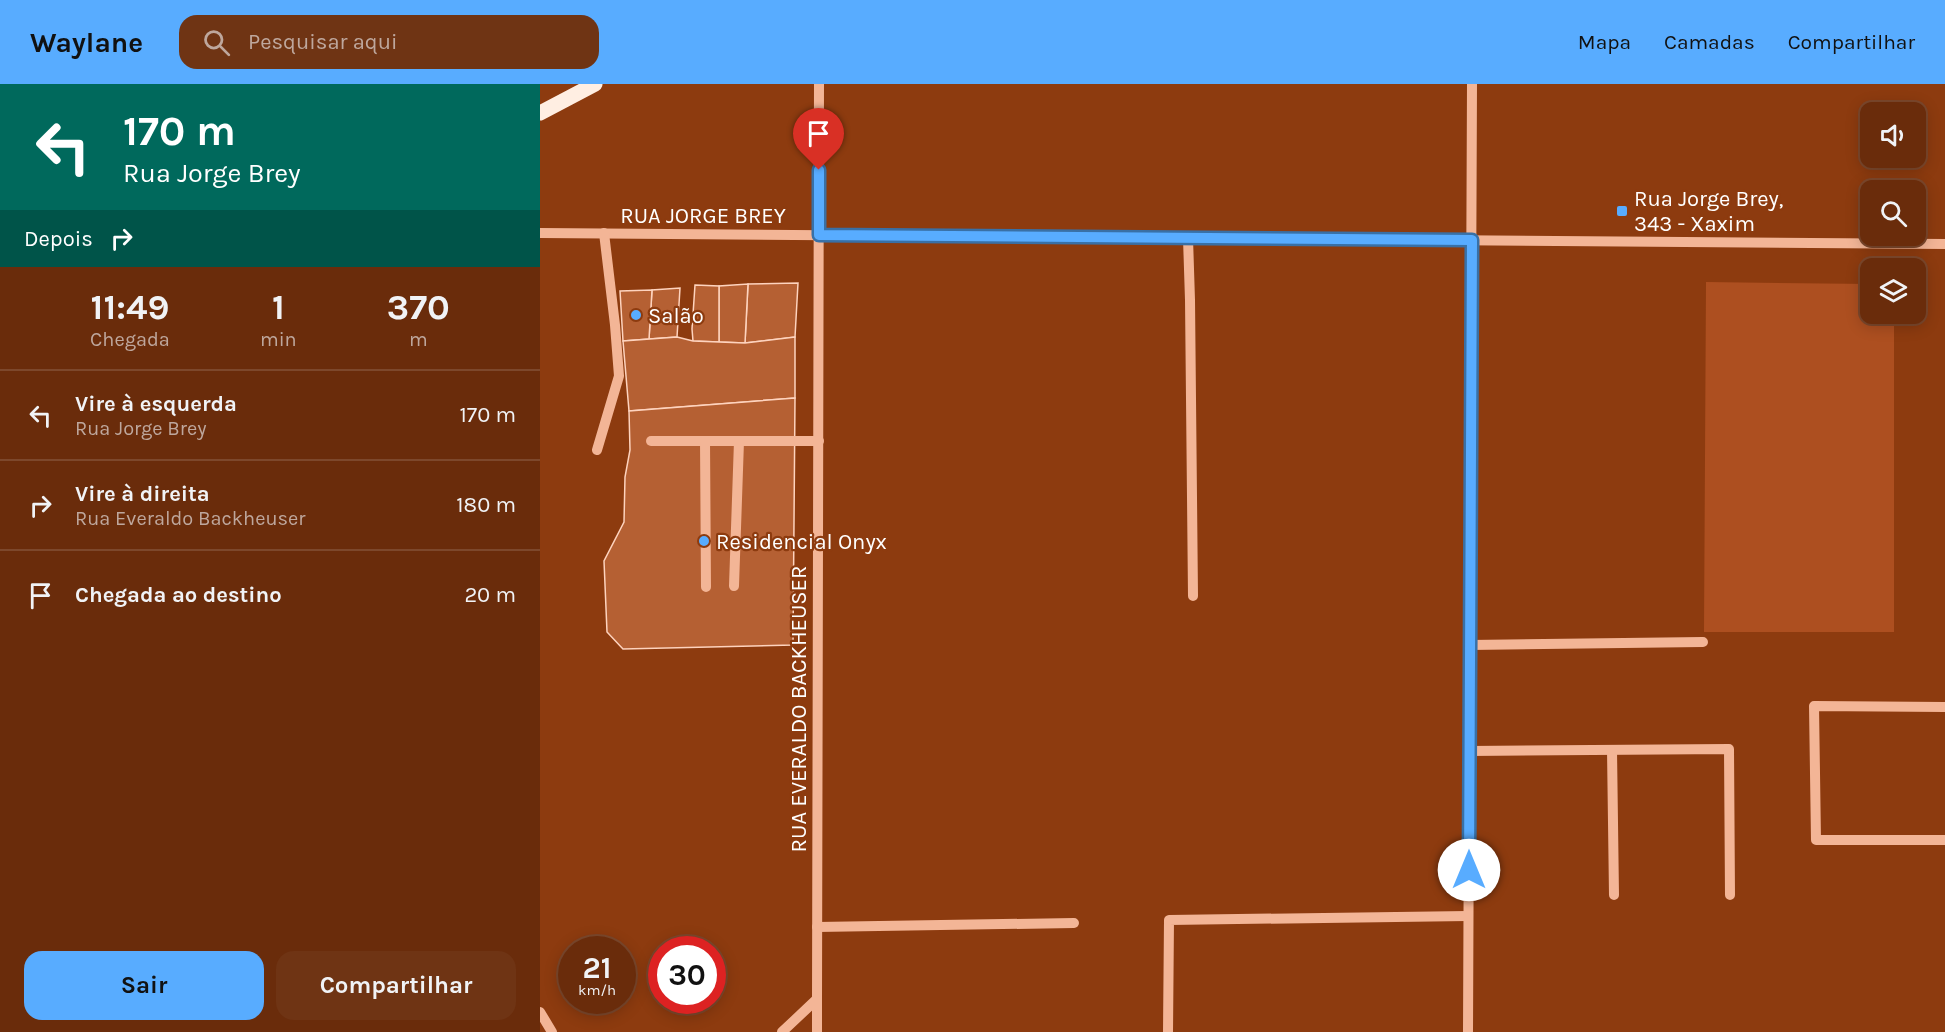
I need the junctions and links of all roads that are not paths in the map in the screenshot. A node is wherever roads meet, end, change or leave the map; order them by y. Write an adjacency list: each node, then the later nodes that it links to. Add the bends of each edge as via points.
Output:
1 (595, 84): 4 (main road)
2 (819, 84): 7 (street, RUA EVERALDO BACKHEUSER)
3 (1472, 84): 9 (street)
4 (540, 113)
5 (540, 233): 6 (street, RUA JORGE BREY)
6 (604, 233): 7 (street, RUA JORGE BREY); 15 (street, via 618,376)
7 (819, 235): 8 (street, RUA JORGE BREY); 14 (street, RUA EVERALDO BACKHEUSER)
8 (1188, 238): 9 (street, RUA JORGE BREY); 18 (street)
9 (1472, 240): 10 (street, RUA JORGE BREY); 20 (street)
10 (1945, 244)
11 (651, 441): 12 (street)
12 (705, 441): 13 (street); 17 (street)
13 (739, 441): 14 (street); 16 (street)
14 (819, 441): 29 (street, RUA EVERALDO BACKHEUSER)
15 (597, 450)
16 (734, 586)
17 (706, 587)
18 (1193, 596)
19 (1703, 642): 20 (street)
20 (1470, 645): 23 (street)
21 (1945, 707): 24 (street, via 1814,706 1816,840)
22 (1612, 750): 23 (street); 25 (street); 26 (street, via 1729,749)
23 (1469, 751): 27 (street)
24 (1945, 840)
25 (1614, 895)
26 (1730, 895)
27 (1468, 916): 35 (street, via 1168,920); 36 (street)
28 (1074, 922): 29 (street)
29 (817, 927): 30 (street, RUA EVERALDO BACKHEUSER)
30 (817, 999): 33 (street); 34 (street, RUA EVERALDO BACKHEUSER)
31 (540, 1012): 32 (street)
32 (552, 1032)
33 (782, 1032)
34 (817, 1032)
35 (1168, 1032)
36 (1468, 1032)

